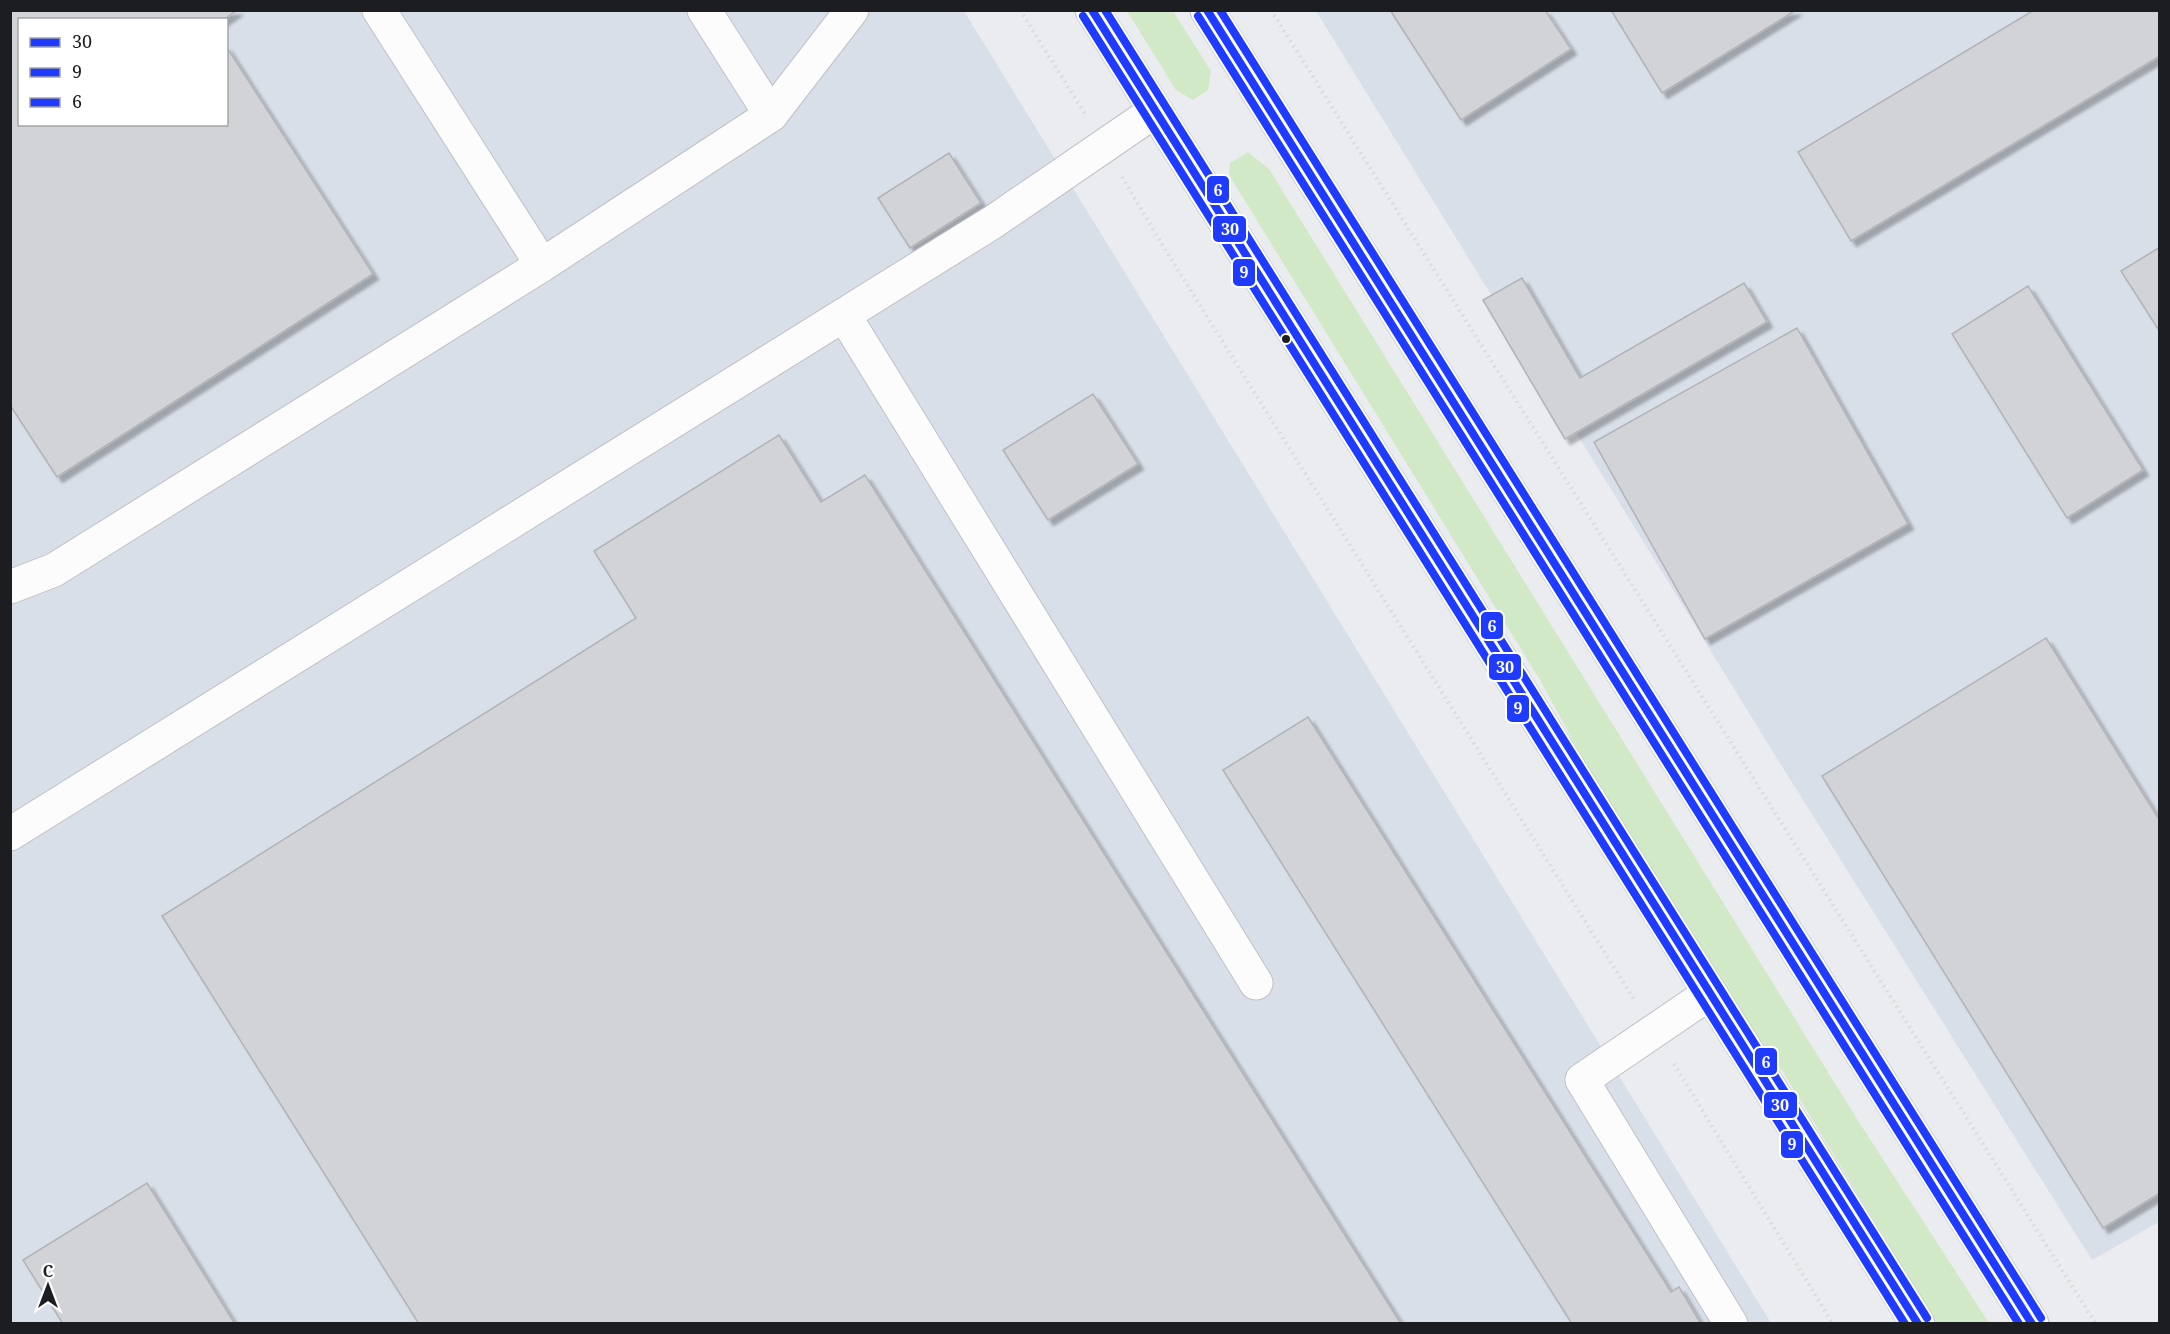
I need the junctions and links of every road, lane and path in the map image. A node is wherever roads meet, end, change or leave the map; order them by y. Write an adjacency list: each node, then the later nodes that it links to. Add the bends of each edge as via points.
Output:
1 (379, 10): 11 (street)
2 (704, 10): 9 (street)
3 (852, 10): 9 (street)
4 (1020, 10): 10 (path)
5 (1092, 10): 8 (street)
6 (1207, 10): 21 (street)
7 (1271, 10): 22 (path)
8 (1155, 111): 10 (street); 16 (street)
9 (771, 115): 11 (street)
10 (1104, 146): 12 (street, via 993,222); 17 (path)
11 (542, 265): 13 (street, via 54,570)
12 (844, 315): 14 (street); 15 (street)
13 (10, 587)
14 (10, 834)
15 (1256, 983)
16 (1710, 993): 17 (street); 20 (street)
17 (1654, 1031): 18 (street, via 1582,1080); 19 (path)
18 (1731, 1323)
19 (1833, 1323)
20 (1918, 1323)
21 (2032, 1323)
22 (2096, 1323)

